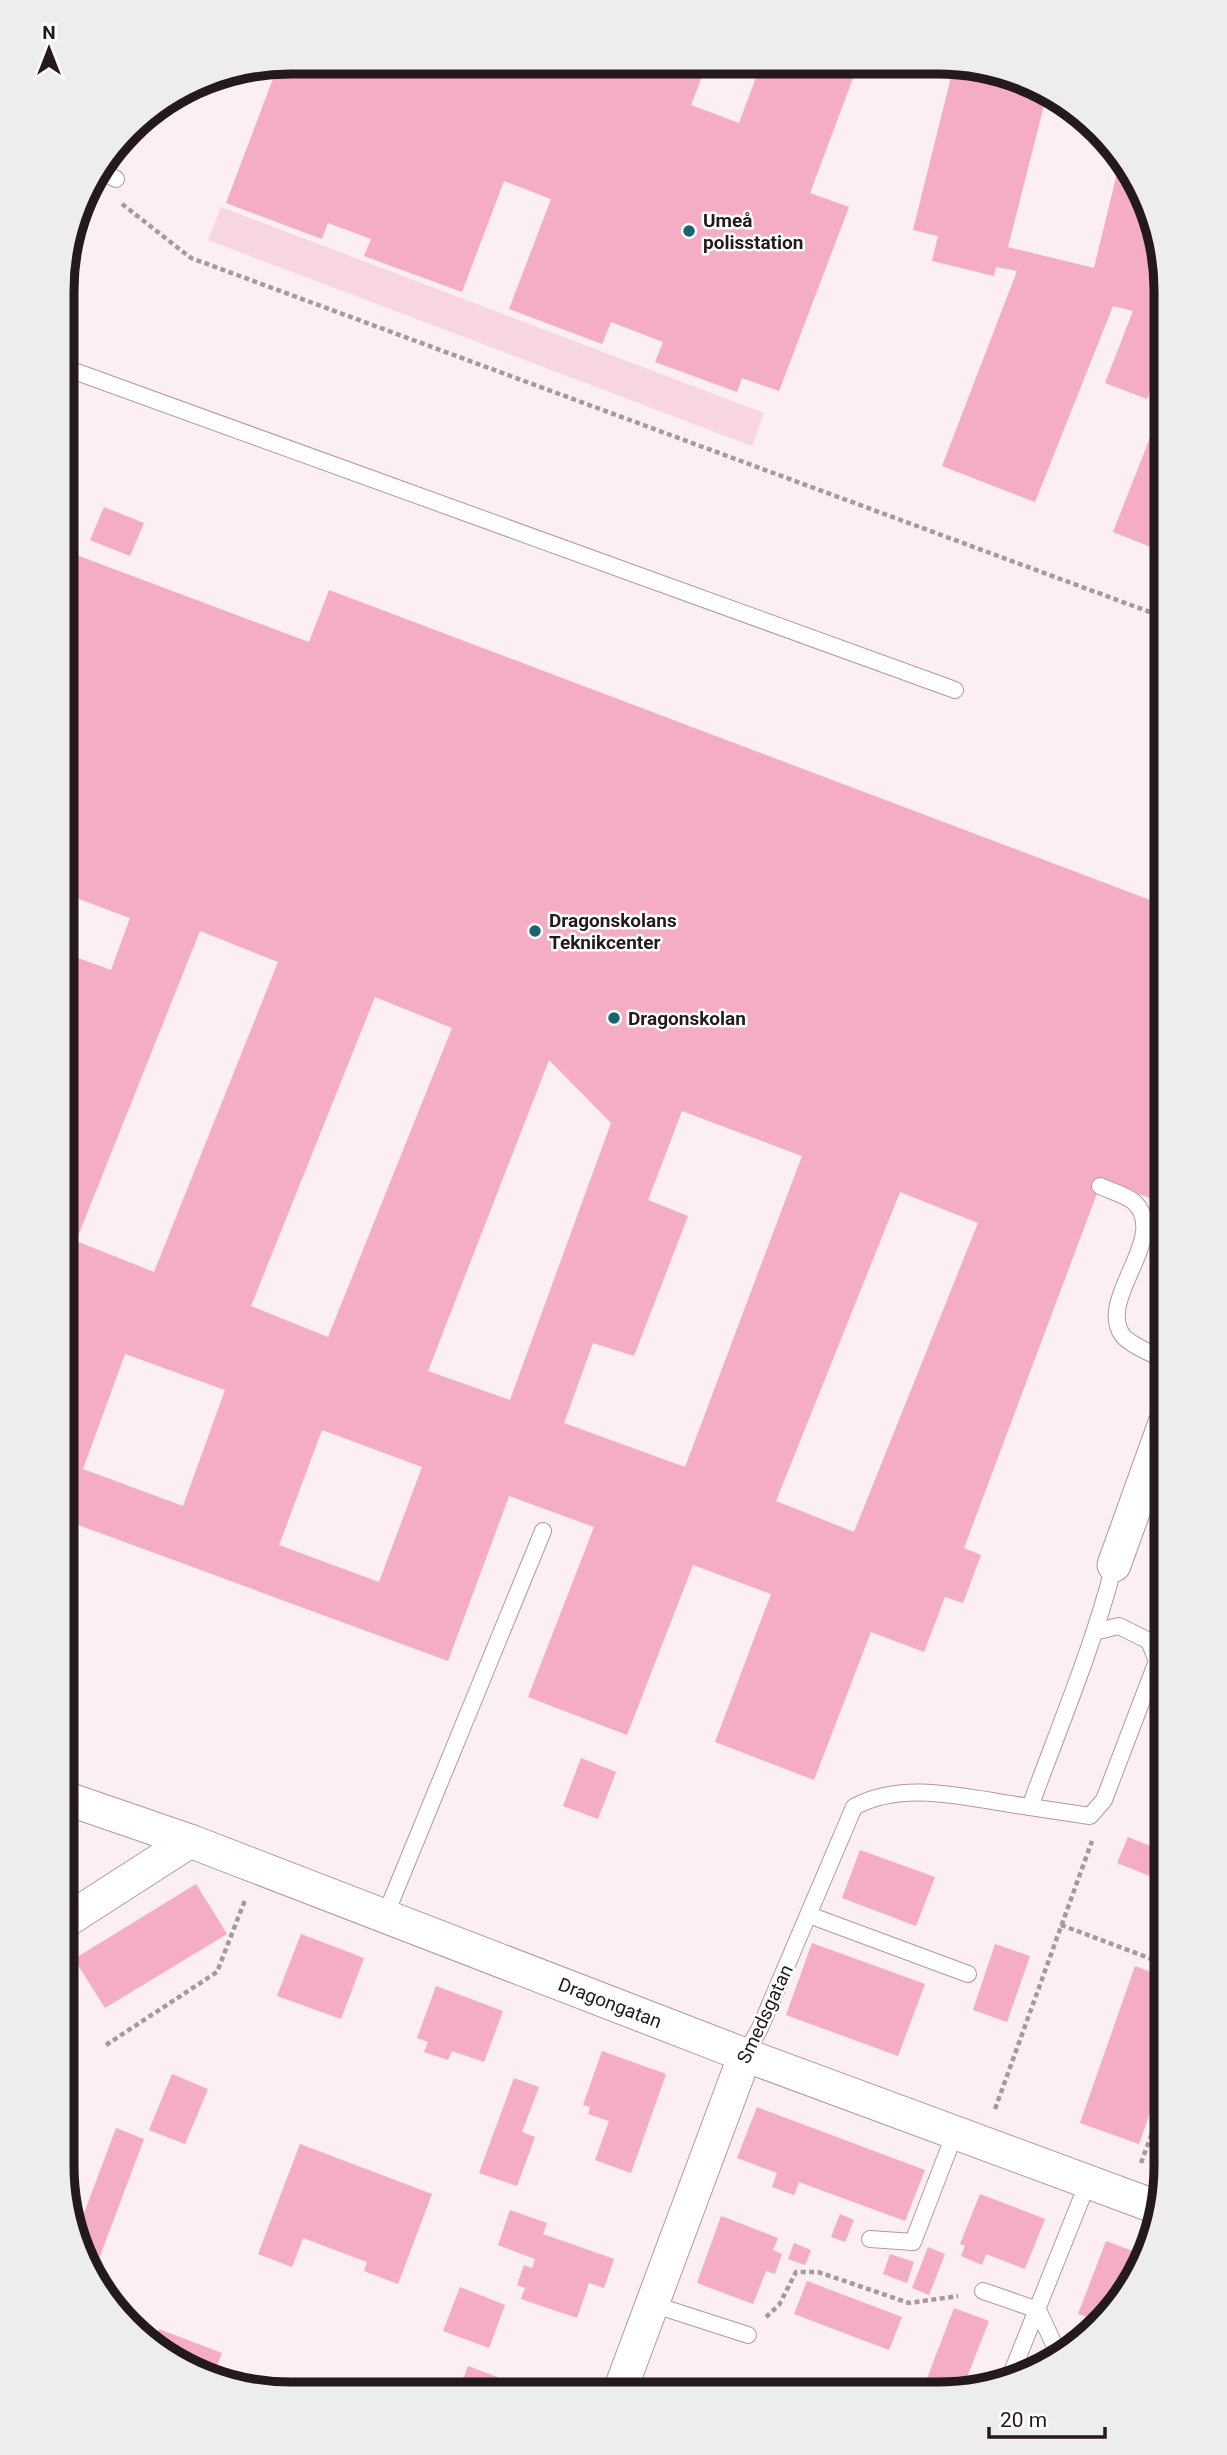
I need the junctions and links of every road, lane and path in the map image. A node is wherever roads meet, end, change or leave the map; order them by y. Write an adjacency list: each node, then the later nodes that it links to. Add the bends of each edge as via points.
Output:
1 (107, 174): 2 (lane)
2 (116, 179)
3 (111, 196): 5 (path, via 191,258)
4 (74, 371): 6 (lane)
5 (1154, 614)
6 (956, 690)
7 (1100, 1186): 8 (lane, via 1133,1201 1141,1211 1142,1243 1123,1290 1118,1324 1124,1336)
8 (1153, 1353)
9 (1153, 1457): 11 (street)
10 (543, 1531): 22 (lane)
11 (1114, 1565): 12 (lane)
12 (1098, 1631): 13 (lane, via 1119,1626 1149,1641); 16 (lane, via 1081,1665)
13 (1153, 1652)
14 (1153, 1671): 17 (lane, via 1104,1800)
15 (74, 1801): 18 (street, Dragongatan)
16 (1030, 1807): 17 (lane, Smedsgatan); 20 (lane, Smedsgatan, via 903,1791 873,1796 855,1807)
17 (1090, 1816): 23 (path, via 1092,1839)
18 (190, 1841): 19 (street, Dragongatan); 21 (street)
19 (258, 1867): 22 (street, Dragongatan); 26 (path, via 217,1972)
20 (809, 1915): 25 (lane); 27 (lane, Smedsgatan)
21 (74, 1916)
22 (385, 1916): 27 (street, Dragongatan)
23 (1061, 1925): 24 (path); 29 (path)
24 (1153, 1960)
25 (968, 1974)
26 (106, 2045)
27 (745, 2054): 29 (street, Dragongatan); 35 (street, Smedsgatan)
28 (1153, 2130): 31 (path)
29 (969, 2138): 30 (street, Dragongatan); 33 (lane, via 914,2242)
30 (1088, 2182): 31 (street, Dragongatan); 36 (lane)
31 (1128, 2197): 32 (street, Dragongatan)
32 (1149, 2205)
33 (870, 2239)
34 (983, 2291): 36 (lane); 37 (path, via 909,2303 818,2272 796,2272 779,2305)
35 (652, 2304): 37 (lane); 40 (street, Smedsgatan)
36 (1038, 2310): 38 (lane); 39 (lane)
37 (748, 2334)
38 (1055, 2347)
39 (1014, 2367)
40 (623, 2382)

